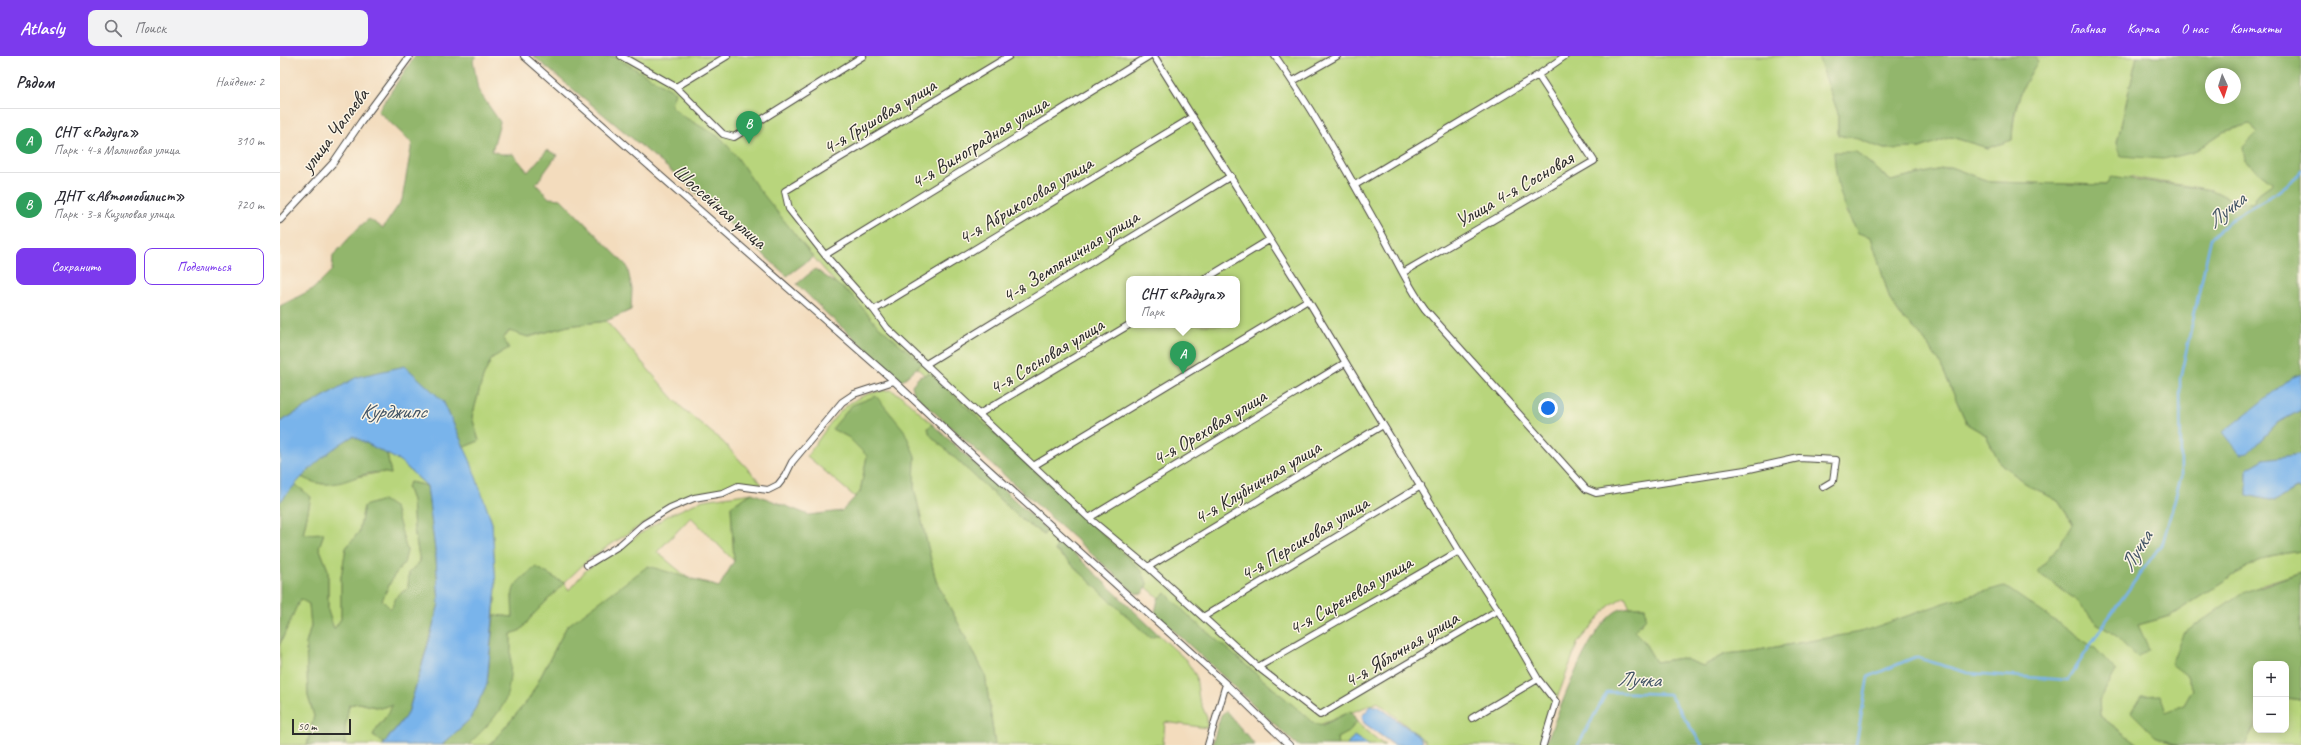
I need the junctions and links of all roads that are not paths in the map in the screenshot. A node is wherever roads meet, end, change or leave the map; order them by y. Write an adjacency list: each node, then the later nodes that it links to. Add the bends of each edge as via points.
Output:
1 (410, 56): 18 (street, улица Чапаева, via 360,122 334,162)
2 (524, 56): 28 (street, Шоссейная улица)
3 (621, 56): 14 (street)
4 (727, 56): 14 (street)
5 (863, 56): 14 (street, via 734,137 723,134)
6 (1009, 56): 20 (street, 4-я Грушовая улица, via 785,191 789,209)
7 (1149, 56): 20 (street, 4-я Виноградная улица)
8 (1154, 56): 15 (street)
9 (1276, 56): 13 (street)
10 (1338, 56): 13 (street)
11 (1565, 56): 12 (street)
12 (1538, 75): 17 (street); 21 (street, Улица 4-я Сосновая, via 1594,161)
13 (1293, 81): 17 (street)
14 (676, 87)
15 (1193, 117): 16 (street); 24 (street, 4-я Абрикосовая улица)
16 (1231, 176): 19 (street); 27 (street, 4-я Земляничная улица)
17 (1355, 185): 21 (street)
18 (280, 220)
19 (1269, 240): 22 (street); 23 (street)
20 (824, 255): 24 (street)
21 (1404, 272): 33 (street, via 1412,292 1425,309 1586,489 1596,493 1745,470 1799,458 1836,460 1833,481)
22 (1210, 276)
23 (1308, 300): 26 (street); 31 (street)
24 (874, 310): 27 (street, via 887,328)
25 (1126, 326): 29 (street, 4-я Сосновая улица)
26 (1345, 363): 30 (street); 34 (street, 4-я Ореховая улица)
27 (926, 364): 29 (street)
28 (894, 381): 36 (street, via 854,394 842,402 773,488 768,490 738,486 723,493 694,498 670,508 644,524 620,544); 42 (street, Шоссейная улица)
29 (979, 414): 31 (street)
30 (1383, 425): 32 (street); 37 (street, 4-я Клубничная улица)
31 (1035, 465): 34 (street)
32 (1421, 486): 35 (street); 39 (street, 4-я Персиковая улица)
33 (1823, 487)
34 (1089, 518): 37 (street)
35 (1459, 551): 38 (street); 40 (street, 4-я Сиреневая улица)
36 (587, 565)
37 (1148, 567): 39 (street)
38 (1498, 610): 40 (street, 4-я Яблочная улица, via 1320,716); 41 (street)
39 (1203, 617): 40 (street)
40 (1258, 667)
41 (1538, 679): 43 (street); 46 (street, via 1556,702)
42 (1226, 684): 44 (street); 45 (street)
43 (1472, 718)
44 (1208, 745)
45 (1289, 745)
46 (1543, 745)

